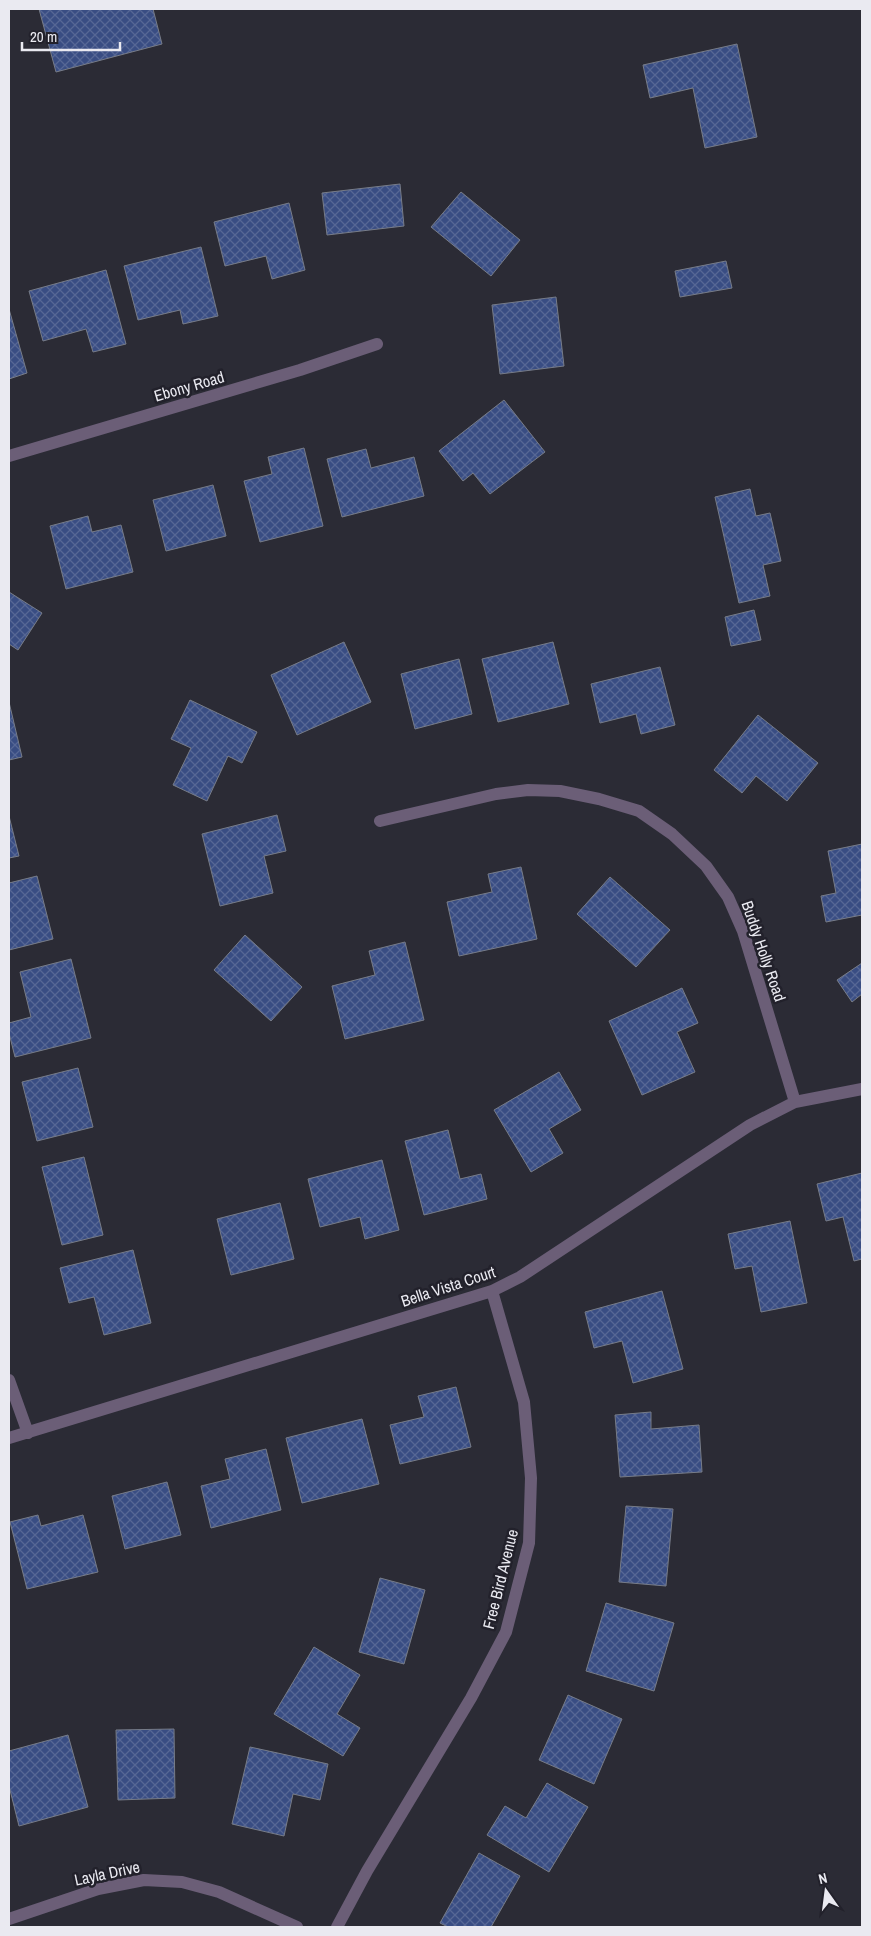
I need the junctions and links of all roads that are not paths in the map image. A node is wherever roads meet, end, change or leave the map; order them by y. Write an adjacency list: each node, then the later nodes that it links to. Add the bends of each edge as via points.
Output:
1 (377, 344): 2 (street, Ebony Road)
2 (9, 456)
3 (380, 821): 5 (street, Buddy Holly Road, via 496,794 528,790 560,791 639,811 672,834 706,866 728,897 743,931)
4 (862, 1090): 5 (street, Bella Vista Court)
5 (795, 1102): 6 (street, Bella Vista Court, via 750,1125 520,1277)
6 (492, 1291): 8 (street, Bella Vista Court); 12 (street, Free Bird Avenue, via 524,1402 531,1478 529,1543 506,1632)
7 (9, 1380): 8 (street)
8 (28, 1433): 9 (street, Bella Vista Court)
9 (9, 1438)
10 (9, 1919): 11 (street, Layla Drive, via 98,1889 144,1880 182,1882 219,1892)
11 (297, 1927)
12 (337, 1927)

